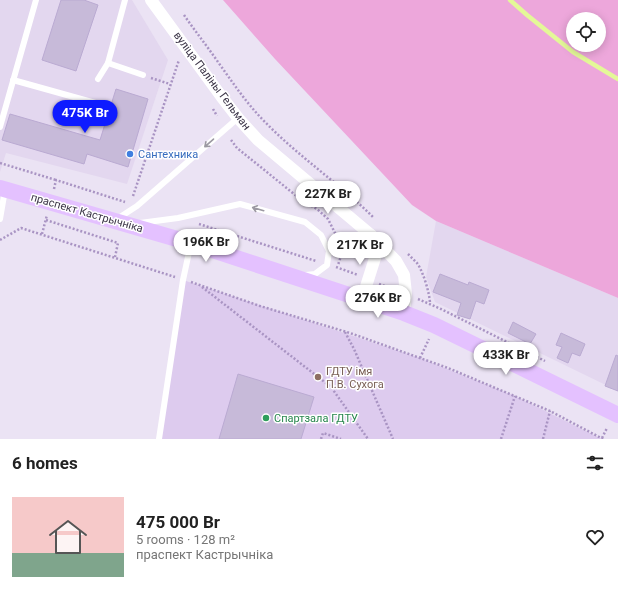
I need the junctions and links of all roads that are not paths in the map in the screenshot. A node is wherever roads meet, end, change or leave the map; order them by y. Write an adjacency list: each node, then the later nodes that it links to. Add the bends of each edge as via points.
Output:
1 (36, 0): 7 (lane)
2 (125, 0): 4 (lane)
3 (151, 0): 9 (street, вуліца Паліны Гельман)
4 (108, 63): 5 (lane); 6 (lane)
5 (143, 75)
6 (98, 79)
7 (13, 80): 8 (lane); 10 (lane)
8 (99, 104)
9 (238, 118): 13 (lane, one-way to 13); 14 (street, вуліца Паліны Гельман, via 258,140)
10 (0, 127)
11 (2, 190): 12 (lane); 13 (main road, праспект Кастрычніка)
12 (0, 219)
13 (121, 222): 15 (main road, праспект Кастрычніка); 16 (lane, one-way to 13, via 315,274 327,265 329,251 321,235 305,222 240,204 178,218)
14 (371, 235): 17 (street, via 375,258); 18 (street, вуліца Паліны Гельман, via 396,261 404,276)
15 (191, 243): 16 (main road, праспект Кастрычніка); 20 (lane)
16 (294, 277): 17 (main road, праспект Кастрычніка)
17 (362, 299): 18 (main road, праспект Кастрычніка)
18 (404, 313): 19 (main road, праспект Кастрычніка, via 434,325)
19 (618, 415)
20 (159, 439)

